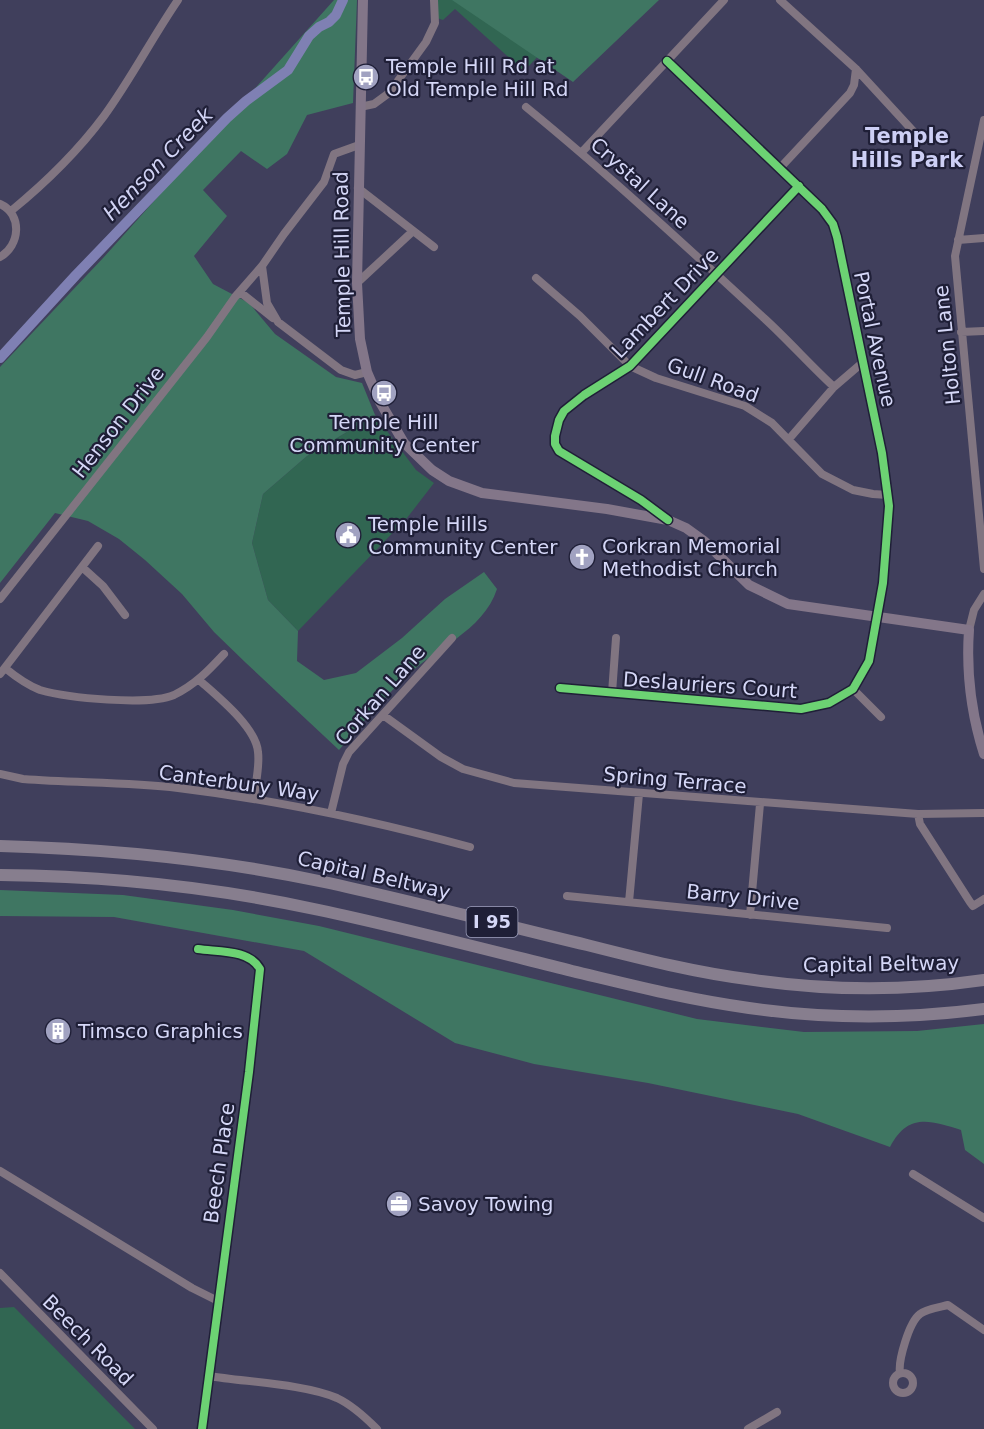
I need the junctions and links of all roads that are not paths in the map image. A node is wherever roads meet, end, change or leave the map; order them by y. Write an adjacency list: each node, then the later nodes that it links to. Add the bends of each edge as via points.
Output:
1 (178, 0): 19 (street, via 98,123)
2 (363, 0): 8 (main road, Temple Hill Road)
3 (434, 0): 8 (street, via 436,17 431,36 389,93 374,104)
4 (724, 0): 6 (street)
5 (780, 0): 7 (street)
6 (667, 61): 13 (street); 15 (street, Portal Avenue)
7 (856, 69): 11 (street); 15 (street, via 850,93)
8 (360, 107): 12 (main road, Temple Hill Road)
9 (526, 107): 13 (street, Crystal Lane)
10 (984, 120): 14 (street, Holton Lane)
11 (914, 132)
12 (359, 145): 17 (main road, Temple Hill Road); 25 (street, Henson Drive, via 334,154 324,182)
13 (582, 152): 26 (street, Crystal Lane)
14 (981, 158): 22 (street, Holton Lane)
15 (780, 168): 16 (street, Portal Avenue)
16 (799, 186): 26 (street, Lambert Drive); 33 (street, Portal Avenue, via 822,209 836,231)
17 (358, 188): 20 (street); 28 (main road, Temple Hill Road)
18 (0, 204): 19 (street)
19 (11, 211): 24 (street, via 16,234 10,249)
20 (412, 232): 23 (street); 28 (street)
21 (984, 238): 22 (street)
22 (958, 240): 31 (street, Holton Lane, via 955,256)
23 (434, 247)
24 (0, 257)
25 (262, 266): 29 (street, Henson Drive); 30 (street, via 267,303)
26 (716, 275): 34 (street, Lambert Drive); 36 (street, Crystal Lane)
27 (536, 278): 34 (street, Gull Road)
28 (357, 283): 35 (main road, Temple Hill Road)
29 (240, 292): 30 (street); 46 (street, Henson Drive)
30 (279, 322): 35 (street, via 341,370 355,375)
31 (962, 332): 32 (street); 38 (street, Holton Lane)
32 (984, 332)
33 (862, 363): 36 (street); 40 (street, Portal Avenue)
34 (630, 366): 39 (street, Gull Road, via 745,406); 41 (street, Lambert Drive, via 564,411 555,444 568,458)
35 (366, 372): 41 (main road, Temple Hill Road, via 404,443 449,481 482,493)
36 (834, 387): 39 (street)
37 (984, 435): 38 (street)
38 (972, 436): 44 (street, Holton Lane)
39 (789, 439): 40 (street, Gull Road, via 828,477 853,490)
40 (888, 495): 48 (street, Portal Avenue)
41 (668, 520): 48 (main road, Temple Hill Road, via 704,541 748,585 772,597 809,608)
42 (98, 546): 43 (street)
43 (82, 567): 47 (street); 55 (street)
44 (984, 569)
45 (984, 594): 50 (street, via 974,610)
46 (0, 599)
47 (125, 615)
48 (878, 617): 49 (main road, Temple Hill Road); 58 (street, Portal Avenue, via 869,661)
49 (930, 625): 50 (main road, Temple Hill Road); 54 (main road, via 960,638)
50 (969, 630): 54 (main road)
51 (452, 638): 60 (street, Corkan Lane)
52 (616, 638): 59 (street)
53 (224, 654): 56 (street)
54 (968, 657): 62 (main road, via 970,698)
55 (2, 671): 56 (street, via 41,690 135,701 161,699)
56 (199, 680): 65 (street, via 247,726 256,742)
57 (560, 688): 59 (street, Deslauriers Court)
58 (853, 689): 59 (street, Deslauriers Court, via 829,703 801,709); 61 (street)
59 (612, 693)
60 (383, 715): 64 (street, Spring Terrace, via 441,758 463,769 514,783); 67 (street, Corkan Lane, via 349,752)
61 (881, 717)
62 (984, 754)
63 (0, 774): 65 (street, Canterbury Way, via 177,788)
64 (639, 794): 66 (street, Spring Terrace); 75 (street)
65 (254, 799): 67 (street, Canterbury Way)
66 (760, 804): 69 (street, Spring Terrace); 76 (street)
67 (332, 813): 71 (street, Canterbury Way)
68 (984, 813): 69 (street, Spring Terrace)
69 (918, 814): 74 (street, via 920,824 973,906)
70 (0, 846): 79 (highway, Capital Beltway / I 95, via 130,853 272,872 672,966 756,981 866,988)
71 (470, 847)
72 (0, 875): 80 (highway, I 95, via 128,881 267,900 665,993 751,1008 864,1016)
73 (567, 896): 75 (street, Barry Drive)
74 (984, 899)
75 (629, 902): 76 (street, Barry Drive)
76 (750, 915): 77 (street, Barry Drive)
77 (887, 928)
78 (198, 949): 85 (street, Beech Place, via 243,955 260,969)
79 (984, 980)
80 (984, 1009)
81 (0, 1171): 85 (street)
82 (913, 1174): 83 (street)
83 (984, 1218)
84 (0, 1274): 90 (street, Beech Road)
85 (218, 1300): 88 (street, Beech Place)
86 (984, 1330): 87 (street, via 948,1305 920,1314 903,1348)
87 (900, 1373)
88 (209, 1376): 91 (street, Beech Place); 92 (street, via 334,1397)
89 (777, 1412): 93 (street)
90 (153, 1429)
91 (202, 1429)
92 (377, 1429)
93 (748, 1429)

